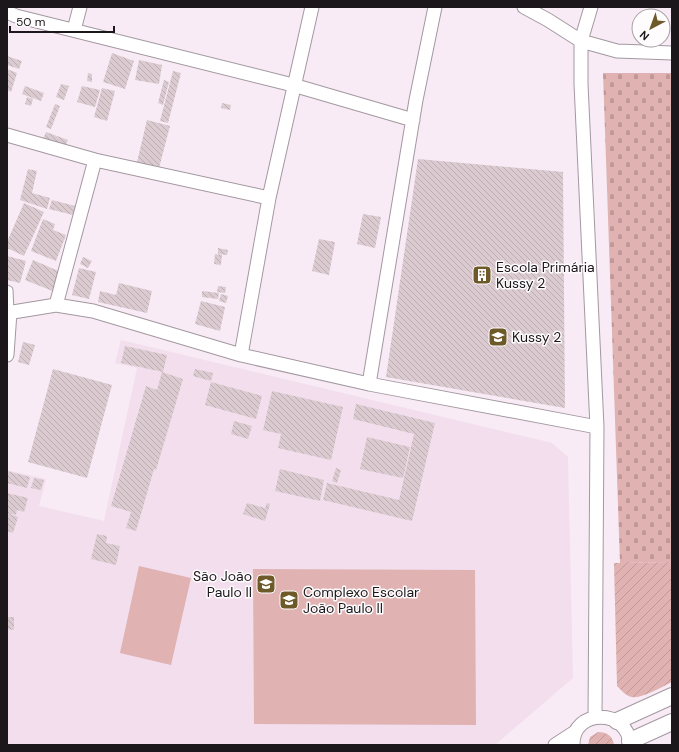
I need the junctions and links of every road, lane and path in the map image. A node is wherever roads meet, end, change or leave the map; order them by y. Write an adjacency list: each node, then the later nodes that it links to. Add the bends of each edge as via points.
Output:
1 (80, 7): 7 (street)
2 (312, 7): 10 (street)
3 (435, 7): 11 (street)
4 (524, 7): 8 (street)
5 (591, 7): 8 (street)
6 (7, 12): 7 (street)
7 (74, 30): 10 (street)
8 (581, 41): 9 (street, via 616,51); 21 (street)
9 (672, 53)
10 (294, 85): 11 (street); 14 (street)
11 (412, 120): 20 (street)
12 (7, 135): 13 (street)
13 (95, 160): 14 (street); 16 (street)
14 (269, 198): 19 (street)
15 (7, 289): 17 (lane)
16 (56, 305): 17 (street); 19 (street, via 93,311)
17 (8, 312): 18 (street)
18 (7, 354)
19 (241, 355): 20 (street)
20 (369, 384): 21 (street)
21 (598, 427): 23 (street)
22 (672, 696): 24 (street)
23 (595, 717): 24 (street, via 602,716); 26 (street, via 581,725)
24 (617, 721): 27 (street, via 623,726)
25 (672, 722): 27 (street)
26 (574, 739): 28 (street)
27 (630, 743)
28 (556, 745)

